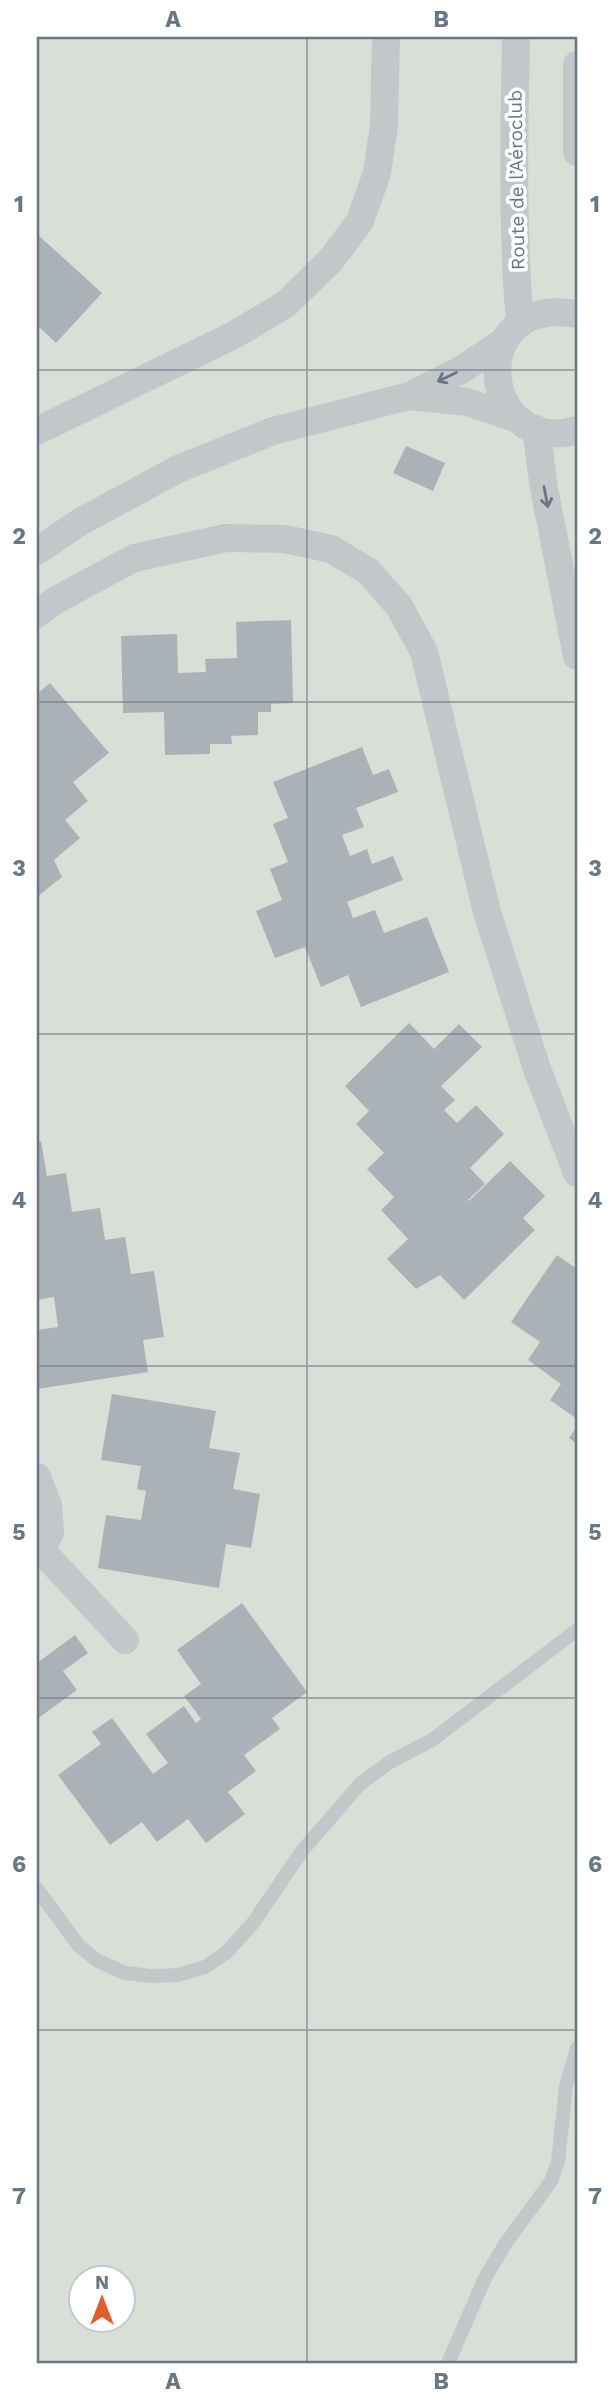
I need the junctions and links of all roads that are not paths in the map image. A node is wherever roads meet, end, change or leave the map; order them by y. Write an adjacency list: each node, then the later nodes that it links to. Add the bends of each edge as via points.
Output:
1 (386, 37): 10 (street, via 384,125 377,173 359,221 331,260 286,304 255,323)
2 (516, 37): 6 (street, Route de l’Aéroclub)
3 (577, 65): 4 (street)
4 (577, 152)
5 (577, 314): 6 (street, via 538,314)
6 (513, 332): 7 (street, one-way to 7, via 461,370); 8 (street, Route de l’Aéroclub, via 498,357 496,374 507,406)
7 (409, 396): 8 (street, via 467,402); 11 (street, via 273,431 178,469)
8 (527, 424): 9 (street, via 552,433); 13 (street, one-way to 13)
9 (577, 430)
10 (37, 431)
11 (37, 551)
12 (37, 614): 14 (street, via 134,558 226,538 285,539 331,549 368,571 400,606 424,652 487,912 537,1069)
13 (577, 656)
14 (577, 1173)
15 (37, 1477): 16 (street, via 48,1505 50,1533)
16 (39, 1550): 18 (street)
17 (577, 1630): 19 (lane, via 432,1740 360,1784 302,1851 253,1923 226,1953 205,1967 151,1976 125,1973 98,1961 79,1946)
18 (125, 1640)
19 (37, 1889)
20 (577, 2048): 21 (lane, via 566,2086 558,2162 551,2181 485,2278)
21 (448, 2363)

